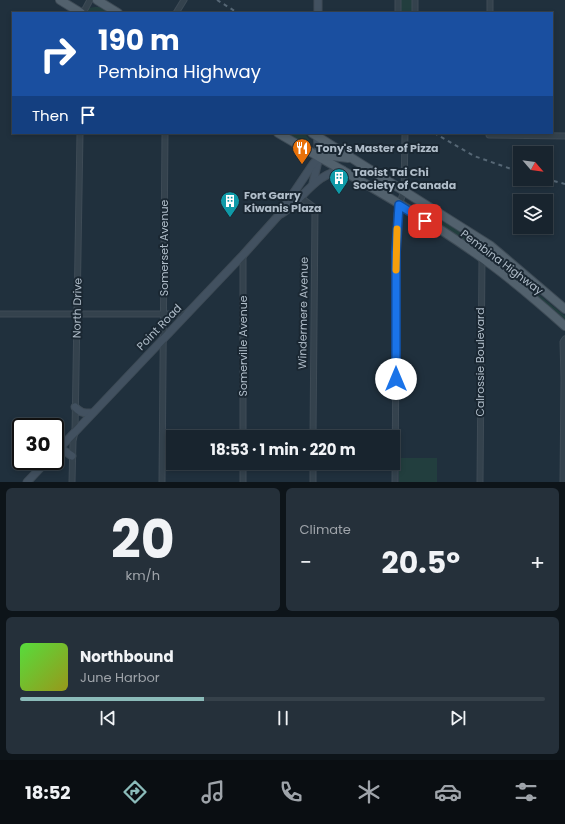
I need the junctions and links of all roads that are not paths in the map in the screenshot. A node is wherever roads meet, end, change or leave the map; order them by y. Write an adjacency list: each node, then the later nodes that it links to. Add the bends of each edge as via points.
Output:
1 (60, 0): 9 (main road)
2 (90, 0): 10 (street)
3 (97, 0): 11 (main road)
4 (184, 0): 12 (street)
5 (318, 0): 13 (street)
6 (398, 0): 14 (street)
7 (415, 0): 15 (street)
8 (490, 0): 16 (street)
9 (80, 12)
10 (83, 12)
11 (116, 12)
12 (177, 12)
13 (318, 12)
14 (398, 12)
15 (415, 12)
16 (490, 12)
17 (80, 134): 38 (street, North Drive)
18 (165, 134): 39 (street, Somerset Avenue)
19 (280, 134): 24 (main road, Pembina Highway)
20 (315, 134): 24 (street); 25 (main road, Pembina Highway)
21 (405, 134): 29 (street)
22 (489, 134): 23 (street)
23 (565, 136)
24 (319, 157): 25 (main road); 26 (main road, Pembina Highway); 27 (street, Point Road); 28 (street)
25 (351, 158): 29 (main road, Pembina Highway)
26 (343, 170): 28 (street, Point Road, via 322,177); 31 (main road, Pembina Highway)
27 (299, 185): 30 (street); 32 (street, Point Road)
28 (313, 185): 30 (street, Point Road)
29 (404, 191): 31 (street); 33 (main road, Pembina Highway)
30 (300, 197): 32 (street, Point Road); 47 (street, Windermere Avenue, via 315,208)
31 (399, 205): 35 (main road, Pembina Highway); 60 (street, via 396,252)
32 (278, 216): 34 (street, Point Road)
33 (491, 246): 35 (street); 36 (main road, Pembina Highway)
34 (243, 255): 40 (street, Point Road); 46 (street, Somerville Avenue)
35 (482, 258): 41 (main road, Pembina Highway); 61 (street, Calrossie Boulevard)
36 (565, 309)
37 (0, 314): 38 (street)
38 (77, 314): 39 (street); 44 (street, North Drive)
39 (164, 314): 40 (street); 42 (street, Somerset Avenue)
40 (186, 314): 42 (street, Point Road)
41 (565, 326)
42 (163, 339): 45 (street, Point Road); 57 (street, Somerset Avenue)
43 (565, 339): 62 (street)
44 (75, 407): 45 (street, via 83,413); 48 (street, North Drive)
45 (92, 413): 48 (street, Point Road)
46 (243, 430)
47 (313, 430)
48 (75, 432): 49 (street, Point Road); 51 (street, North Drive)
49 (64, 443)
50 (64, 453): 51 (street)
51 (72, 456): 56 (street, North Drive)
52 (39, 470): 55 (street)
53 (243, 470): 58 (street)
54 (313, 470): 59 (street)
55 (28, 482)
56 (72, 482)
57 (162, 482)
58 (243, 482)
59 (313, 482)
60 (395, 482)
61 (480, 482)
62 (563, 482)

